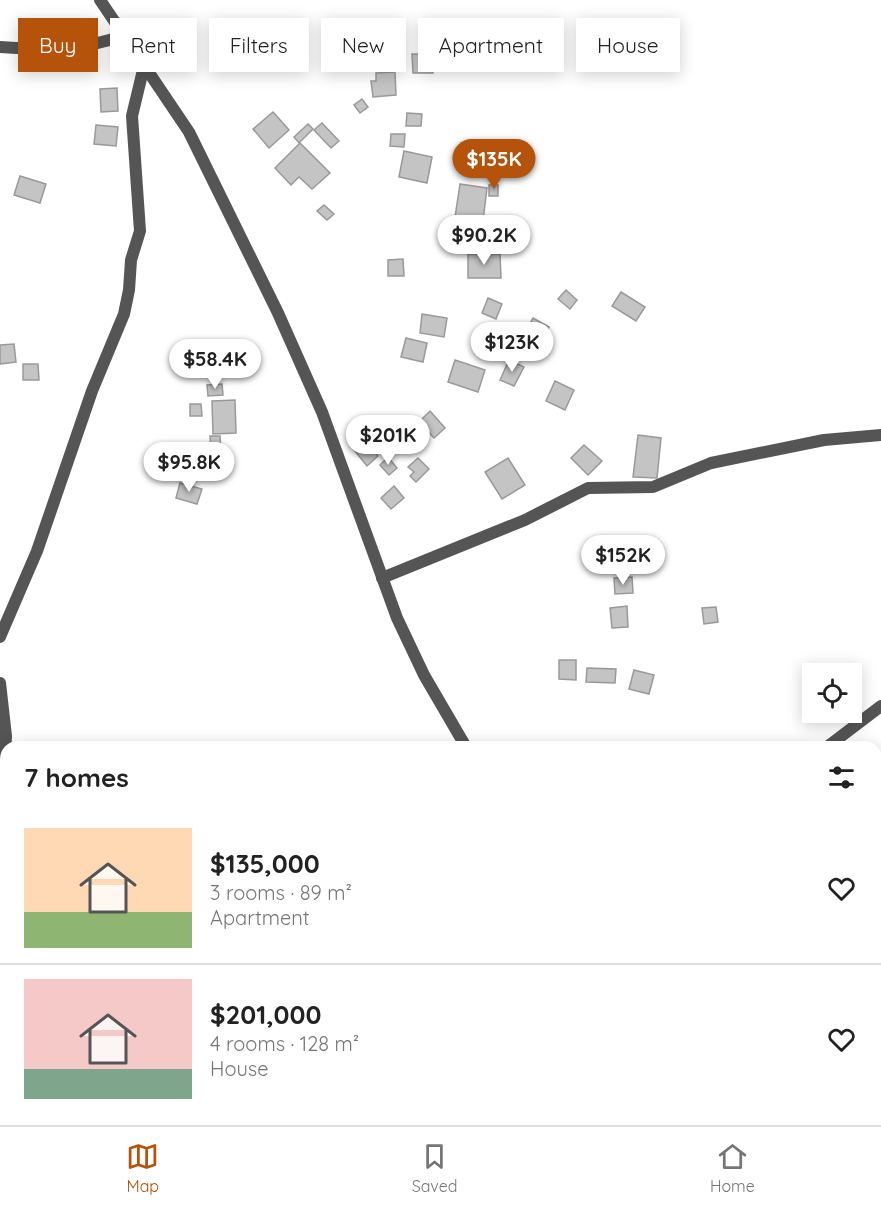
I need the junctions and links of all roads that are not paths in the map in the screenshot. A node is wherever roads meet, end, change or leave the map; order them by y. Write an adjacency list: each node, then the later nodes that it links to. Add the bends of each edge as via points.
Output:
1 (100, 0): 2 (street)
2 (112, 18)
3 (110, 39): 4 (street, via 56,50)
4 (0, 47)
5 (143, 72): 9 (street, via 132,116 140,227 131,260 127,304 92,391 37,551)
6 (148, 72): 8 (street, via 189,132 278,313 322,412)
7 (881, 435): 8 (street, via 824,440 711,463 653,487 588,488 525,520)
8 (382, 578): 13 (street, via 409,645)
9 (0, 637)
10 (0, 683): 12 (street)
11 (881, 706): 14 (street)
12 (6, 741)
13 (463, 741)
14 (835, 741)

